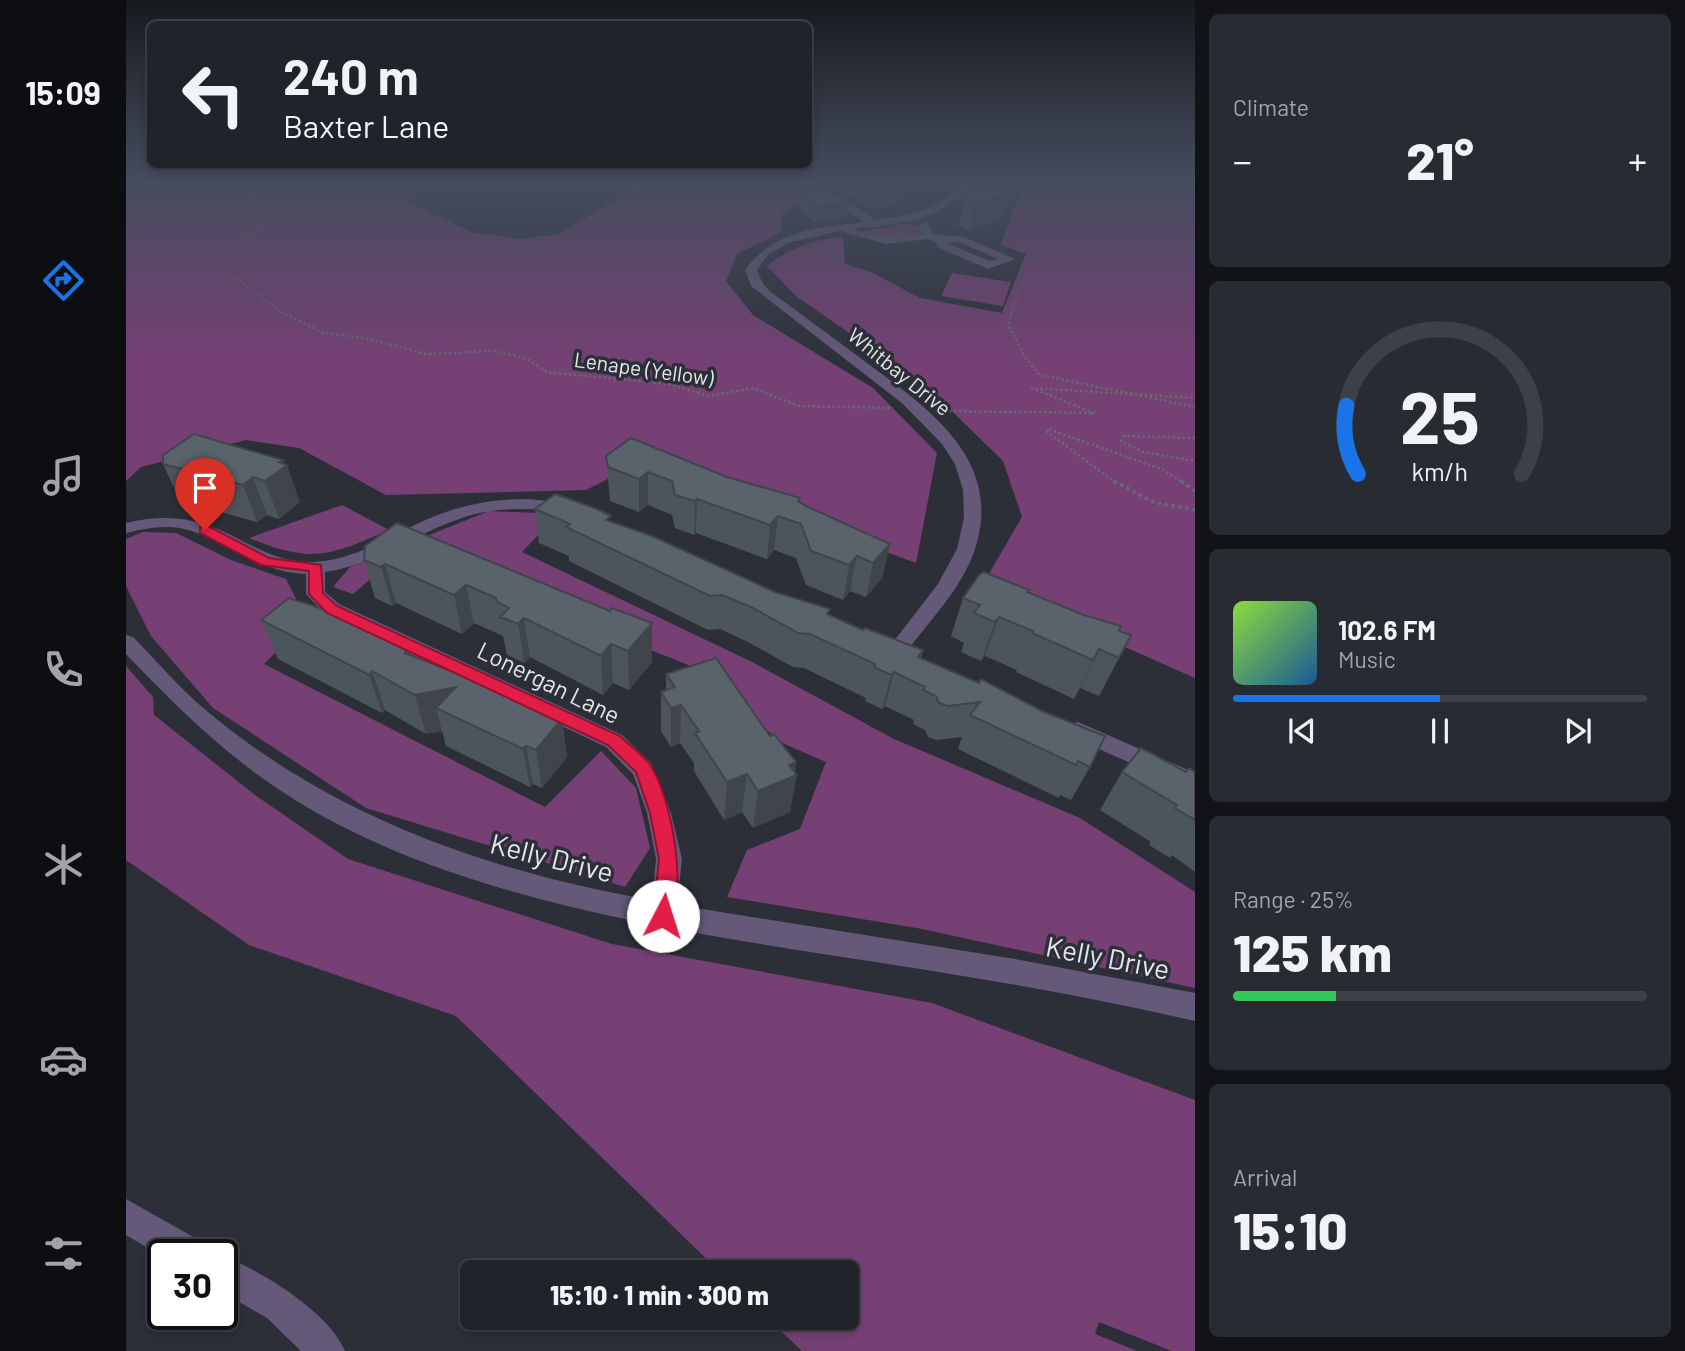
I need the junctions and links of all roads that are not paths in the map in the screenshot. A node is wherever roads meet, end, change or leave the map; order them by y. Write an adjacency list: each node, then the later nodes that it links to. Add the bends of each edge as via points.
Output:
1 (774, 245): 8 (street, Whitbay Drive, via 754,262 753,278 768,296 920,410 952,444 968,477 974,511 958,566)
2 (941, 245): 3 (street, via 988,265 1009,259)
3 (975, 245)
4 (594, 516): 6 (street, via 544,504 496,505 453,515 349,561)
5 (126, 528): 6 (street, via 177,522 205,530 266,562)
6 (316, 568): 11 (street, Lonergan Lane, via 316,594 332,610 614,741 643,769 660,813 669,859)
7 (126, 642): 11 (street, Kelly Drive, via 205,724 273,775 359,824 444,861 546,891)
8 (897, 650)
9 (1059, 722): 10 (street)
10 (1195, 783)
11 (663, 916): 12 (street, Kelly Drive, via 1101,986)
12 (1195, 1007)
13 (126, 1216): 14 (street)
14 (165, 1239)
15 (238, 1282): 16 (street, via 279,1306)
16 (327, 1351)

